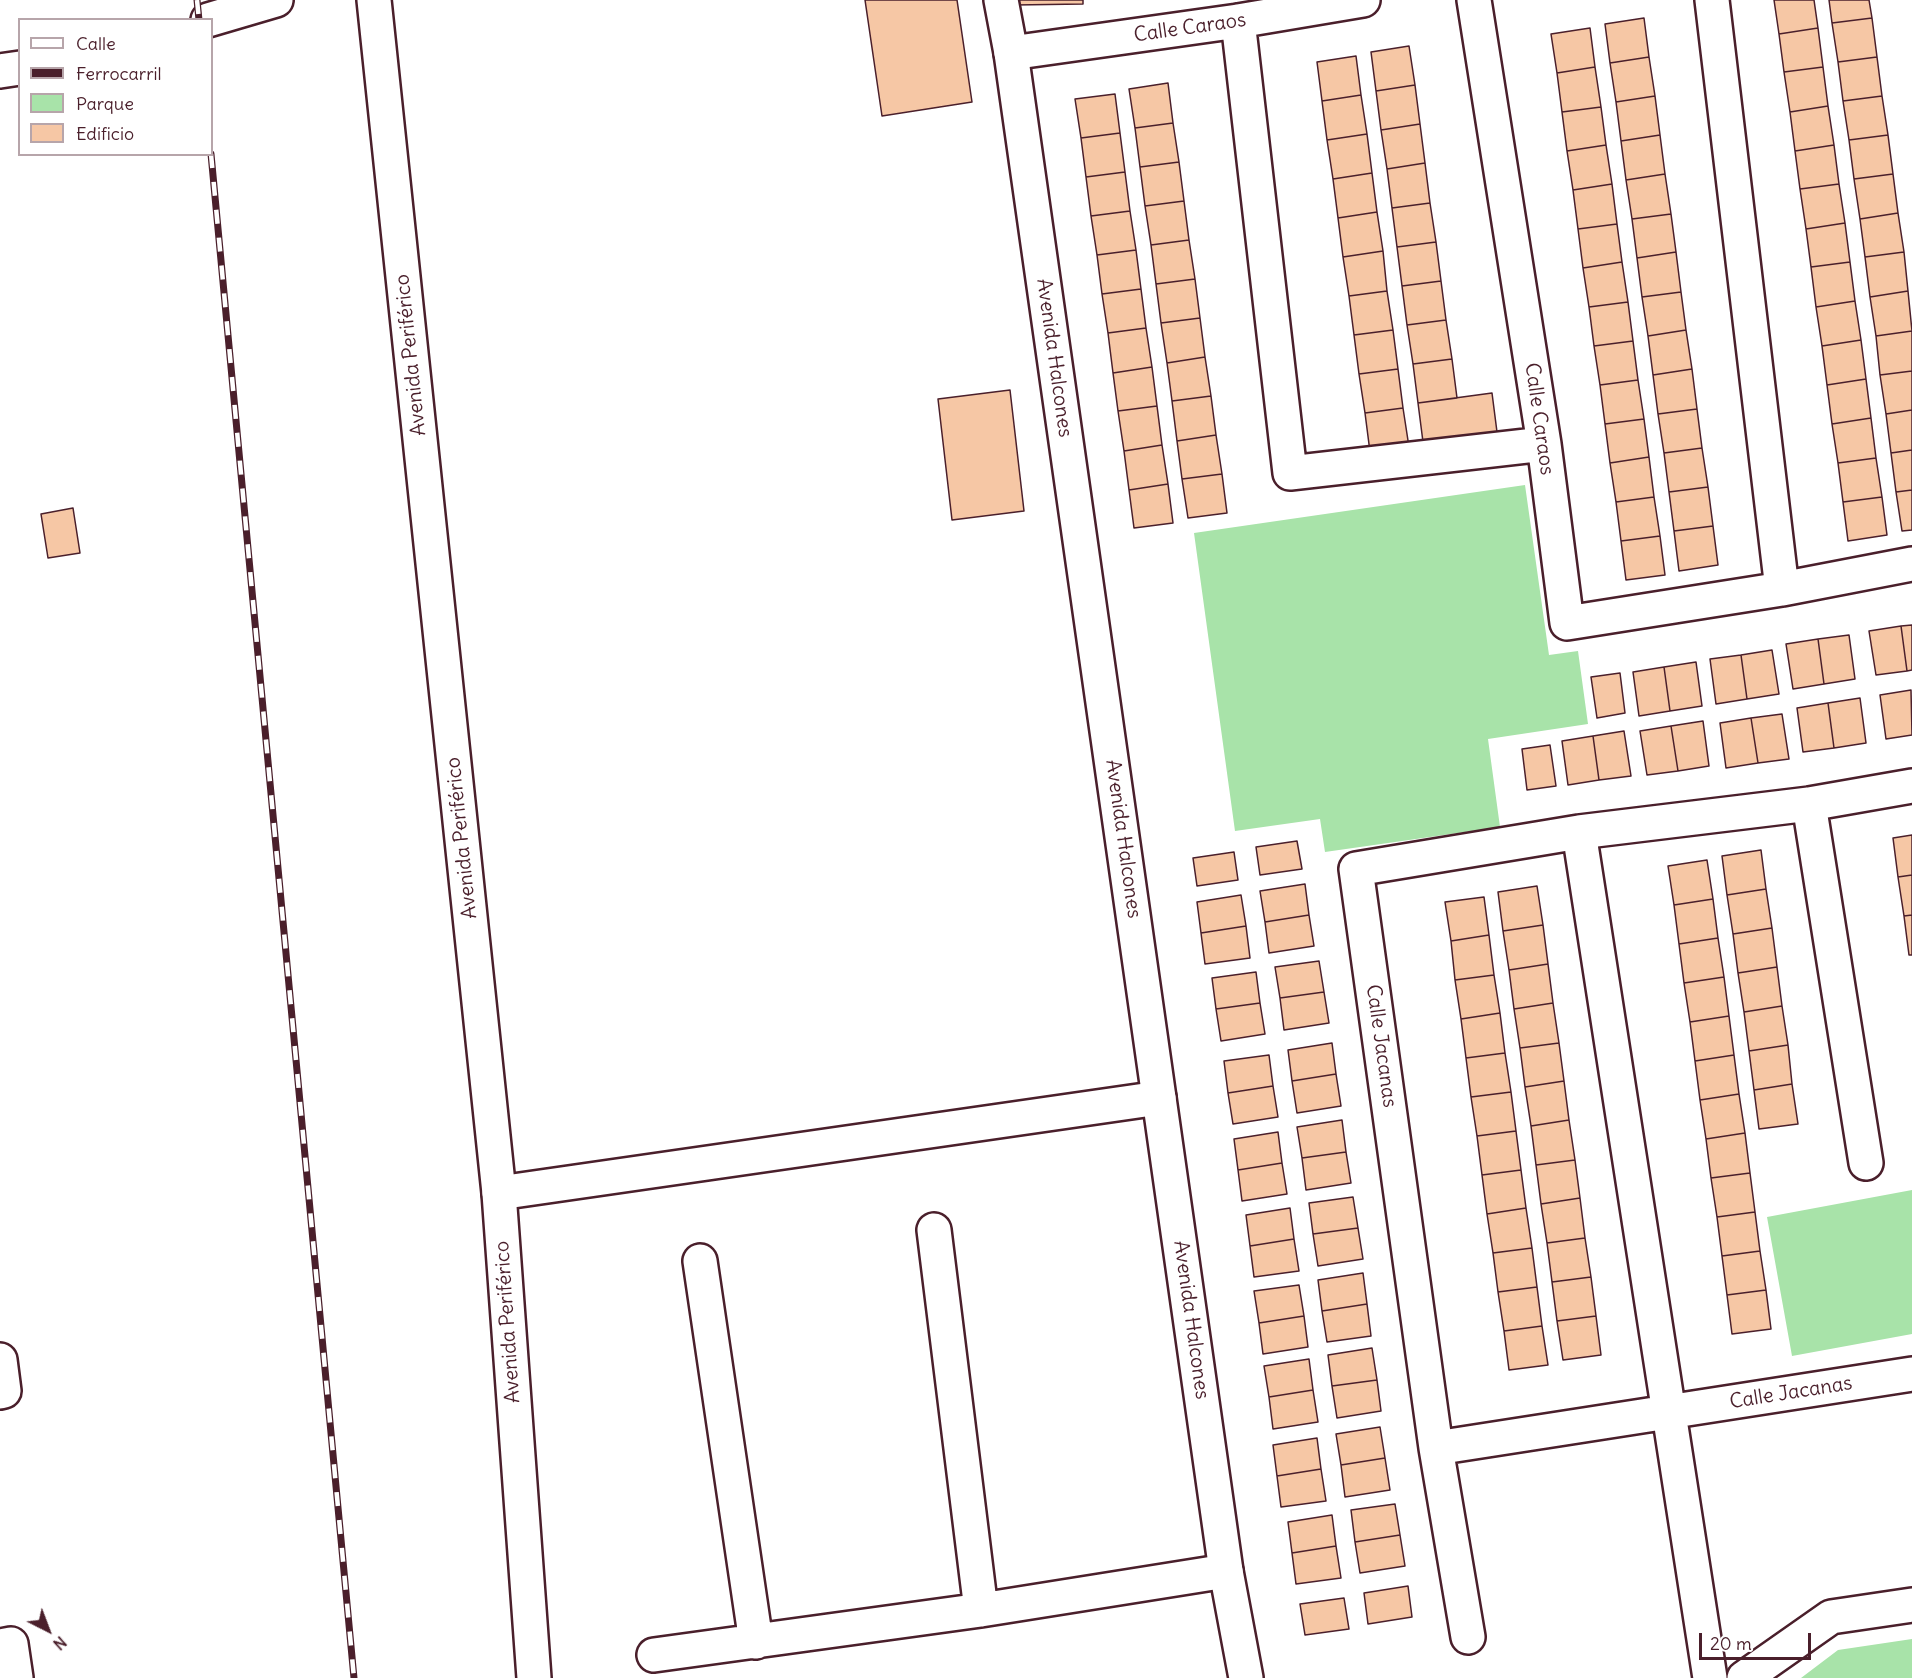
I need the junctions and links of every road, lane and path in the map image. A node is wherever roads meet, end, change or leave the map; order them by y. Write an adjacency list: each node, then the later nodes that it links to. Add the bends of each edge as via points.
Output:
1 (276, 0): 7 (street)
2 (374, 0): 20 (street, Avenida Periférico)
3 (1001, 0): 9 (street, Avenida Halcones)
4 (1363, 0): 8 (street, Calle Caraos)
5 (1474, 0): 12 (street, Calle Caraos)
6 (1712, 0): 14 (street)
7 (213, 19)
8 (1238, 21): 9 (street, Calle Caraos); 12 (street, via 1290,473)
9 (1011, 53): 18 (street, Avenida Halcones)
10 (18, 68): 11 (street)
11 (0, 71)
12 (1544, 444): 14 (street, Calle Caraos, via 1567,623)
13 (1912, 564): 14 (street, Calle Caraos)
14 (1782, 589)
15 (1912, 786): 16 (street, Calle Jacanas)
16 (1809, 804): 17 (street, Calle Jacanas); 19 (street)
17 (1580, 832): 26 (street); 27 (street, Calle Jacanas, via 1356,869)
18 (1160, 1098): 20 (street); 28 (street, Avenida Halcones)
19 (1866, 1163)
20 (499, 1193): 36 (street, Avenida Periférico)
21 (934, 1230): 30 (street)
22 (700, 1261): 32 (street)
23 (0, 1359): 25 (street, via 4,1391)
24 (1912, 1374): 26 (street, Calle Jacanas)
25 (0, 1392)
26 (1669, 1412): 27 (street, Calle Jacanas); 38 (street)
27 (1436, 1448): 31 (street, Calle Jacanas)
28 (1226, 1571): 30 (street); 37 (street, Avenida Halcones)
29 (1912, 1605): 39 (street, via 1831,1617)
30 (981, 1610): 32 (street)
31 (1468, 1636)
32 (756, 1642): 34 (street)
33 (0, 1646): 35 (street, via 11,1644)
34 (654, 1655)
35 (16, 1678)
36 (534, 1678)
37 (1246, 1678)
38 (1710, 1678)
39 (1744, 1678)

